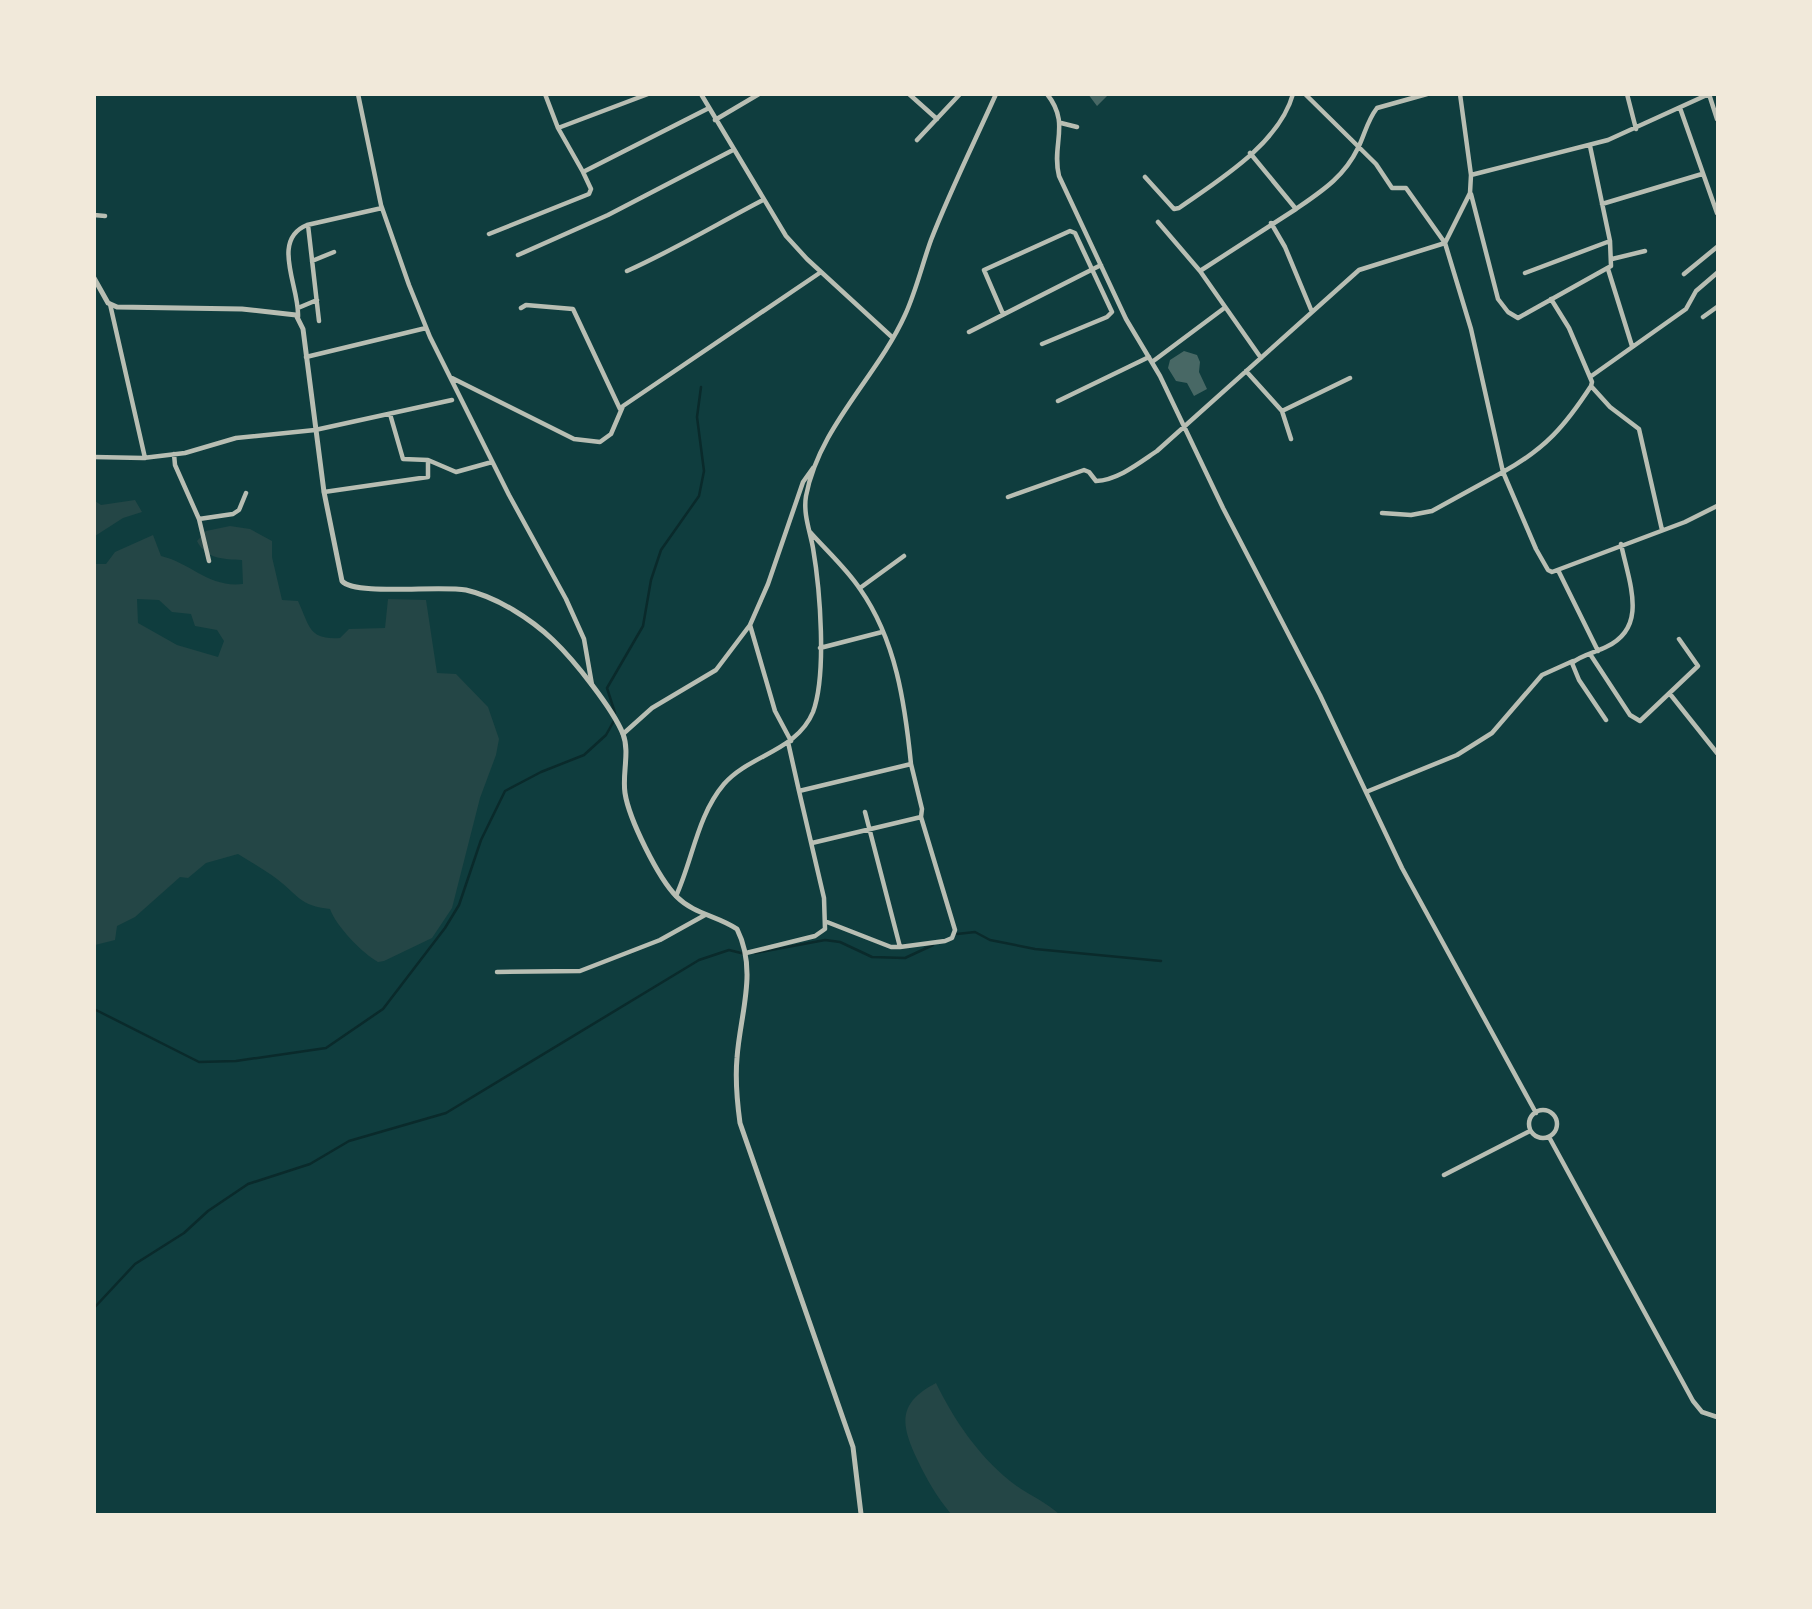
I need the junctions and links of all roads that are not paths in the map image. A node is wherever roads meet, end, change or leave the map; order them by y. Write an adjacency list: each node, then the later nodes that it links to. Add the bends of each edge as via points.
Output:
1 (358, 94): 37 (street)
2 (545, 94): 23 (street)
3 (648, 94): 23 (street)
4 (701, 94): 16 (street)
5 (759, 94): 20 (street)
6 (909, 94): 18 (street)
7 (960, 94): 18 (street)
8 (996, 94): 78 (street)
9 (1047, 94): 21 (street)
10 (1293, 94): 29 (street, via 1285,115)
11 (1305, 94): 27 (street)
12 (1427, 94): 27 (street, via 1377,108 1366,123)
13 (1460, 94): 32 (street)
14 (1627, 94): 24 (street)
15 (1709, 94): 17 (street); 19 (street)
16 (709, 108): 20 (street); 30 (street)
17 (1680, 108): 24 (street); 31 (street)
18 (937, 119): 25 (street)
19 (1717, 119)
20 (715, 120): 28 (street)
21 (1061, 122): 22 (street); 54 (street, via 1056,158 1059,176)
22 (1077, 127)
23 (558, 128): 30 (street)
24 (1636, 129): 26 (street)
25 (918, 140)
26 (1590, 146): 32 (street); 36 (street)
27 (1358, 148): 38 (street, via 1335,183); 47 (street, via 1392,188 1406,188)
28 (733, 149): 35 (street); 51 (street)
29 (1250, 153): 33 (street, via 1177,209); 38 (street)
30 (583, 172): 45 (street, via 590,193)
31 (1702, 174): 36 (street); 39 (street)
32 (1471, 175): 34 (street)
33 (1145, 177)
34 (1470, 193): 47 (street); 64 (street, via 1500,303 1518,318)
35 (763, 200): 57 (street, via 682,247); 59 (street, via 786,236)
36 (1602, 204): 46 (street)
37 (382, 208): 44 (street); 76 (street)
38 (1296, 209): 43 (street)
39 (1717, 214)
40 (94, 215): 41 (street)
41 (105, 216)
42 (1158, 222): 58 (street)
43 (1271, 223): 58 (street); 71 (street)
44 (308, 225): 53 (street); 69 (street, via 297,229 288,250)
45 (489, 234)
46 (1610, 241): 52 (street); 60 (street)
47 (1445, 243): 71 (street, via 1364,267); 103 (street, via 1471,329)
48 (1717, 247): 62 (street)
49 (334, 251): 53 (street)
50 (1645, 251): 52 (street)
51 (519, 256)
52 (1612, 259): 56 (street)
53 (312, 261): 65 (street)
54 (1101, 265): 55 (street); 83 (street)
55 (1092, 269): 72 (street); 72 (street, via 1073,231 986,268 984,274); 79 (street, via 1112,306 1111,314)
56 (1608, 269): 64 (street); 80 (street)
57 (627, 271)
58 (1200, 271): 70 (street)
59 (821, 272): 78 (street); 91 (street)
60 (1525, 273)
61 (1717, 273): 80 (street, via 1696,291 1686,309)
62 (1684, 274)
63 (94, 278): 66 (street)
64 (1551, 299): 85 (street)
65 (317, 300): 69 (street); 75 (street)
66 (110, 304): 73 (street); 99 (street)
67 (520, 307): 91 (street, via 573,309)
68 (1717, 307): 74 (street)
69 (298, 308): 73 (street)
70 (1223, 309): 82 (street); 83 (street)
71 (1312, 312): 82 (street)
72 (1003, 314): 77 (street)
73 (298, 317): 81 (street)
74 (1703, 317)
75 (319, 321)
76 (426, 328): 81 (street); 86 (street)
77 (970, 332)
78 (893, 338): 102 (street, via 847,407)
79 (1042, 344)
80 (1632, 346): 85 (street)
81 (306, 357): 95 (street)
82 (1261, 358): 84 (street)
83 (1150, 359): 90 (street); 94 (street)
84 (1246, 371): 92 (street); 94 (street)
85 (1590, 377): 88 (street)
86 (451, 378): 91 (street, via 581,442 607,438); 101 (street)
87 (1350, 378): 92 (street)
88 (1591, 386): 103 (street, via 1558,433); 110 (street, via 1639,429)
89 (452, 400): 93 (street)
90 (1058, 401)
91 (620, 409)
92 (1282, 411): 96 (street)
93 (390, 414): 95 (street); 100 (street, via 402,459)
94 (1186, 426): 106 (street, via 1118,475 1099,481 1084,471); 132 (street)
95 (315, 430): 97 (street, via 236,438); 104 (street)
96 (1291, 439)
97 (174, 454): 99 (street); 109 (street)
98 (94, 457): 99 (street)
99 (145, 458)
100 (428, 460): 101 (street, via 456,472); 104 (street, via 428,477)
101 (492, 462): 124 (street, via 584,639)
102 (817, 464): 111 (street, via 805,505); 117 (street, via 803,482)
103 (1503, 472): 108 (street, via 1432,511); 115 (street, via 1536,549 1548,570)
104 (324, 492): 124 (street, via 337,567 346,586 470,591 552,639)
105 (246, 493): 109 (street, via 233,514)
106 (1008, 498)
107 (1717, 506): 110 (street)
108 (1382, 513)
109 (199, 519): 114 (street)
110 (1662, 530): 112 (street)
111 (809, 531): 116 (street); 120 (street)
112 (1621, 544): 115 (street); 121 (street, via 1632,622 1623,638)
113 (904, 556): 116 (street)
114 (209, 561)
115 (1558, 570): 121 (street)
116 (860, 588): 118 (street)
117 (750, 625): 127 (street, via 716,670 652,708); 128 (street, via 775,711)
118 (882, 632): 120 (street); 130 (street, via 900,680)
119 (1679, 639): 125 (street, via 1698,666)
120 (820, 648): 128 (street, via 816,702 808,722)
121 (1598, 651): 122 (street)
122 (1590, 654): 123 (street); 125 (street, via 1636,719 1640,721)
123 (1573, 661): 126 (street, via 1579,680); 132 (street, via 1542,675 1492,733 1457,755)
124 (592, 688): 127 (street)
125 (1670, 694): 129 (street)
126 (1606, 720)
127 (623, 734): 137 (street, via 628,801 660,874)
128 (789, 741): 131 (street); 137 (street, via 724,784 704,818)
129 (1717, 753)
130 (911, 764): 131 (street); 134 (street)
131 (799, 792): 136 (street)
132 (1366, 792): 143 (street, via 1402,868)
133 (866, 812): 135 (street)
134 (921, 817): 135 (street); 140 (street, via 955,930 949,940)
135 (869, 828): 136 (street); 140 (street)
136 (811, 843): 139 (street)
137 (676, 896): 138 (street)
138 (705, 915): 141 (street, via 737,929); 142 (street, via 660,940 580,971)
139 (827, 922): 140 (street); 141 (street, via 815,936)
140 (900, 947)
141 (747, 954): 148 (street, via 737,1056 740,1123 853,1447)
142 (497, 972)
143 (1536, 1113): 144 (street); 145 (street, via 1549,1112 1555,1118 1557,1126)
144 (1530, 1131): 145 (street, via 1540,1138); 146 (street)
145 (1549, 1137): 147 (street, via 1693,1401 1702,1412)
146 (1444, 1175)
147 (1717, 1417)
148 (861, 1514)

